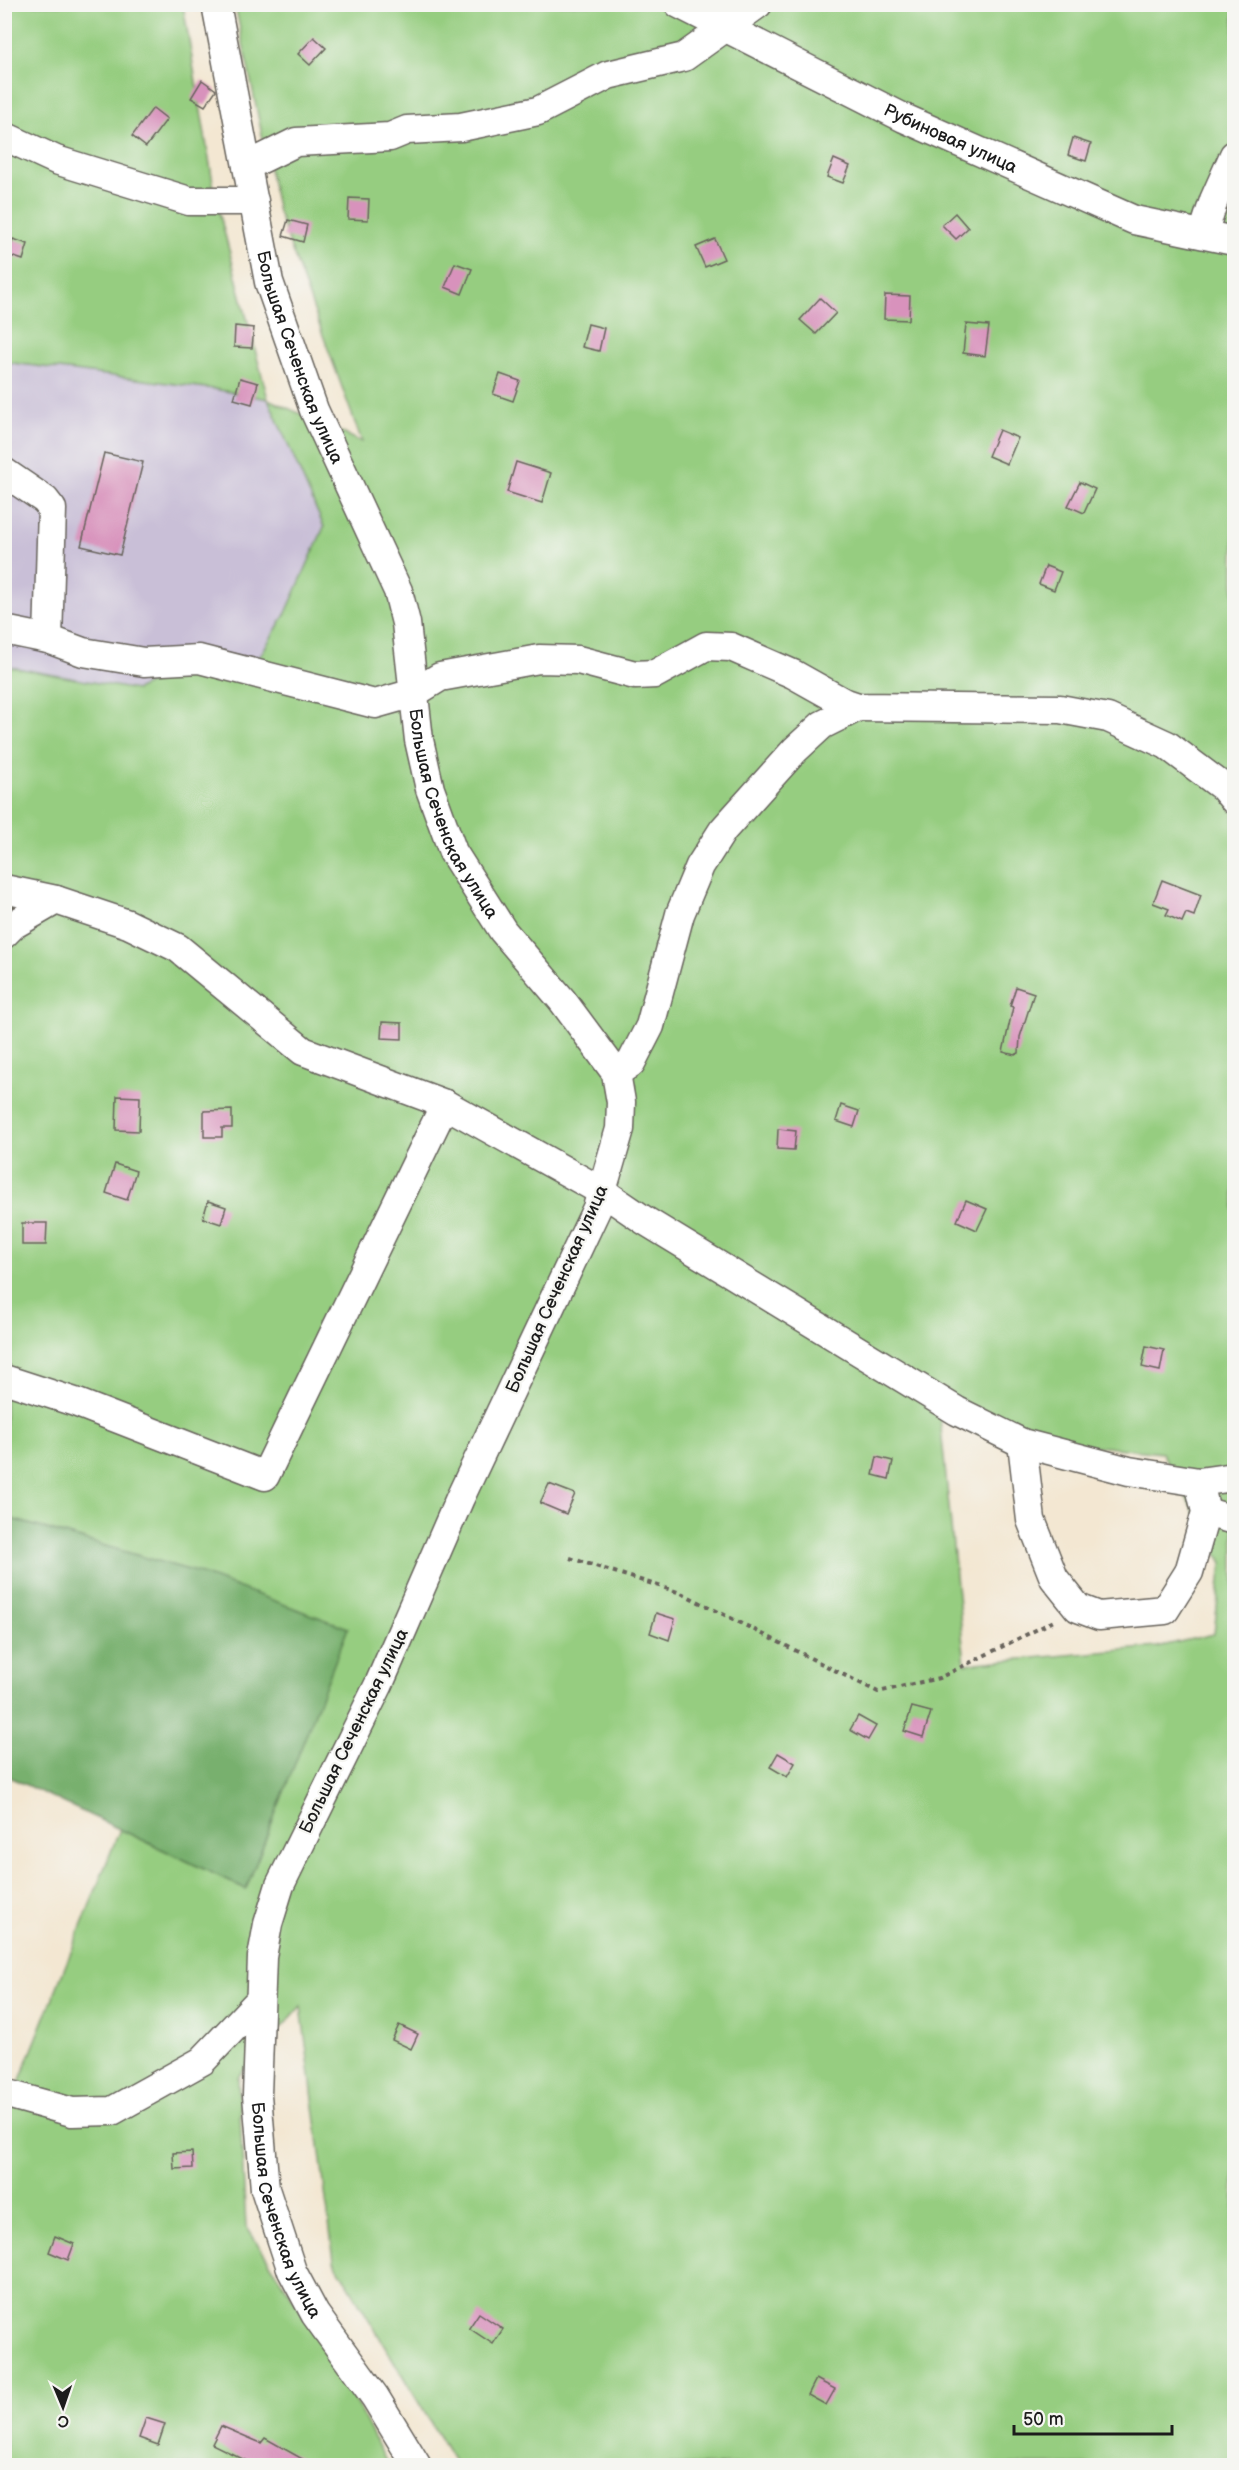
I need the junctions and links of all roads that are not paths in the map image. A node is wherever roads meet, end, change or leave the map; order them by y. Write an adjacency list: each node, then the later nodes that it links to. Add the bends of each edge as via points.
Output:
1 (216, 4): 7 (street, Большая Сеченская улица)
2 (679, 4): 4 (street, Рубиновая улица)
3 (758, 4): 4 (street)
4 (722, 28): 7 (street, via 684,57 608,75 538,111 461,126 407,130 390,137 296,142); 9 (street, Рубиновая улица, via 904,118 1134,220)
5 (4, 136): 8 (street, via 56,159 189,201)
6 (1234, 155): 9 (street)
7 (247, 166): 8 (street, Большая Сеченская улица)
8 (254, 201): 14 (street, Большая Сеченская улица, via 269,282 285,332 327,438 398,591 406,622)
9 (1203, 234): 10 (street, Рубиновая улица)
10 (1234, 241)
11 (4, 472): 13 (street, via 52,509)
12 (4, 630): 13 (street)
13 (48, 639): 14 (street, via 83,652 144,662 199,659 375,704)
14 (414, 693): 15 (street, via 441,677 539,659 578,660 636,675 656,674 706,646 731,647); 20 (street, Большая Сеченская улица, via 428,779 453,852 503,931 562,1000)
15 (858, 707): 16 (street, via 1060,709 1108,718 1167,745 1223,787); 20 (street, via 822,725 795,750 718,839 700,866 680,914 650,1026 631,1063)
16 (1234, 800)
17 (4, 890): 18 (street)
18 (56, 900): 19 (street); 21 (street, via 128,924 178,948 303,1051)
19 (4, 934)
20 (616, 1073): 22 (street, Большая Сеченская улица, via 620,1129)
21 (445, 1104): 22 (street); 23 (street, via 265,1476)
22 (603, 1192): 24 (street, via 957,1411); 29 (street, Большая Сеченская улица, via 460,1498 379,1684 280,1885 262,1957)
23 (4, 1378)
24 (1022, 1443): 26 (street, via 1129,1471); 27 (street, via 1031,1520 1054,1578 1078,1608 1099,1616 1165,1610 1189,1572)
25 (1234, 1477): 26 (street)
26 (1198, 1482): 27 (street)
27 (1206, 1512): 28 (street)
28 (1234, 1520)
29 (259, 2001): 30 (street, via 202,2061 111,2110 72,2112); 31 (street, Большая Сеченская улица, via 258,2133 265,2189 279,2235 292,2271 315,2314 375,2397)
30 (4, 2093)
31 (417, 2466)

